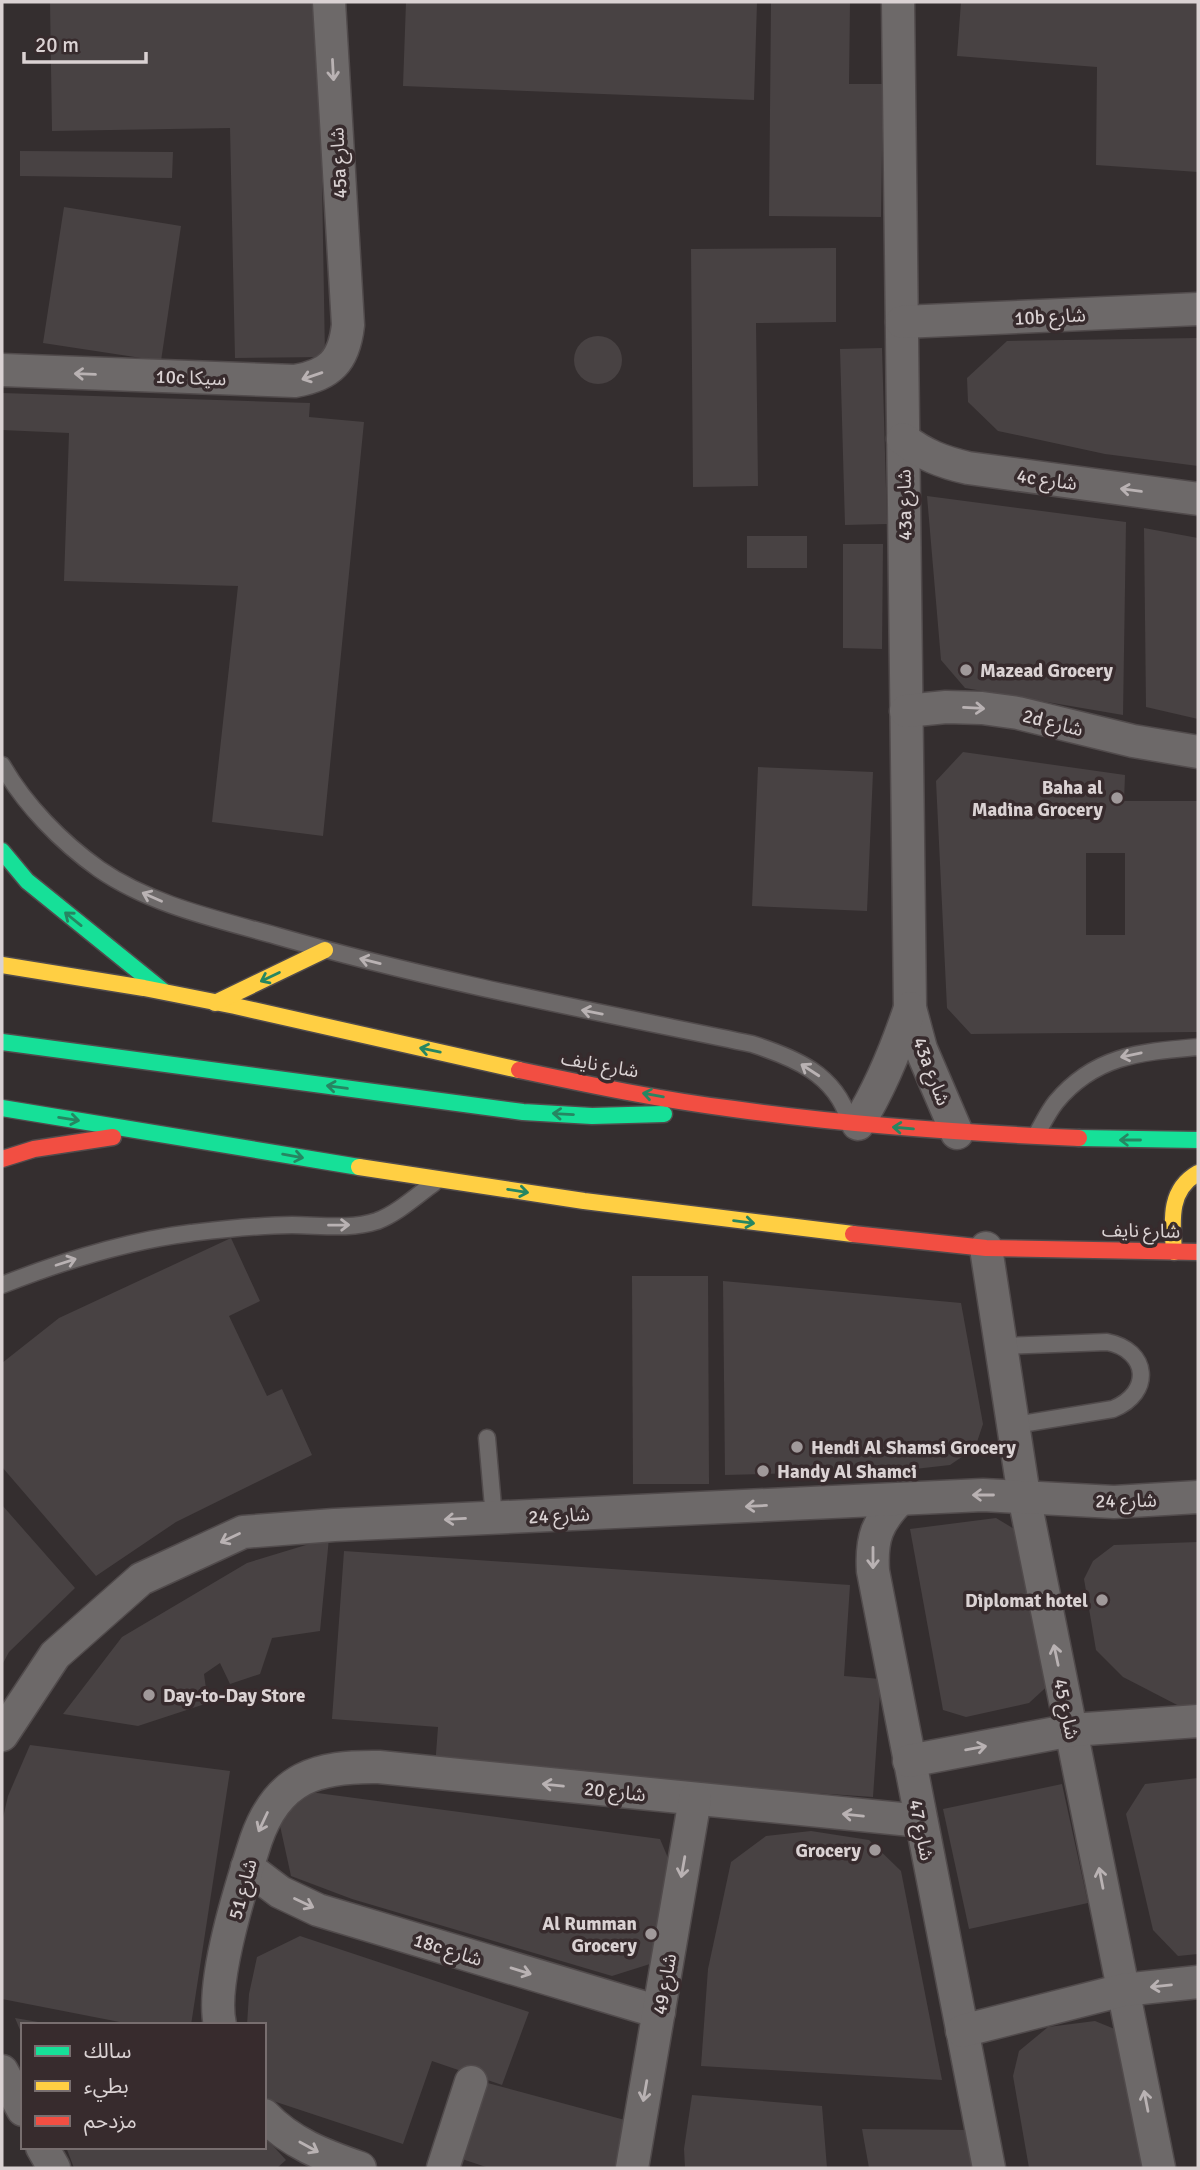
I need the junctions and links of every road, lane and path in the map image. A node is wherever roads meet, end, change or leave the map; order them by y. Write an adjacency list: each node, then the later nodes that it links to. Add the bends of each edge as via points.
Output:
1 (329, 2): 5 (street, 45a شارع, one-way to 5)
2 (898, 2): 4 (street, 43a شارع)
3 (1198, 309): 4 (street, 10b شارع)
4 (902, 322): 7 (street, 43a شارع)
5 (348, 325): 6 (street, 10c سيكا, one-way to 6, via 339,358 312,378 295,381)
6 (2, 370)
7 (903, 439): 8 (street, 4c شارع, one-way to 7, via 968,468 944,463); 9 (street, 43a شارع)
8 (1198, 499)
9 (906, 711): 10 (street, 2d شارع, one-way to 10, via 946,707 1018,713); 17 (street, 43a شارع)
10 (1198, 752)
11 (2, 765): 13 (lane, one-way to 11, via 155,899 100,870 52,830)
12 (2, 851): 15 (main road, one-way to 12, via 27,881)
13 (325, 950): 16 (main road, one-way to 16); 22 (lane, one-way to 13, via 830,1084 781,1053)
14 (2, 965): 15 (main road, شارع نايف)
15 (165, 992): 16 (main road, شارع نايف)
16 (215, 1003): 21 (main road, شارع نايف, one-way to 16, via 559,1078)
17 (910, 1008): 22 (street, 43a شارع, via 889,1069); 24 (street, 43a شارع, via 920,1049)
18 (2, 1042): 21 (main road, one-way to 18, via 592,1116 523,1112)
19 (1198, 1047): 25 (lane, one-way to 25, via 1115,1059 1081,1077 1054,1104)
20 (2, 1108): 23 (main road, شارع نايف, one-way to 23)
21 (729, 1108): 22 (main road, شارع نايف)
22 (854, 1123): 24 (main road, شارع نايف, one-way to 22)
23 (150, 1132): 27 (main road, via 34,1149); 29 (main road, شارع نايف, one-way to 29)
24 (957, 1133): 25 (main road, شارع نايف)
25 (1036, 1137): 26 (main road, شارع نايف, one-way to 25)
26 (1198, 1140)
27 (2, 1159)
28 (1198, 1173): 31 (main road, via 1182,1184 1175,1196)
29 (439, 1179): 30 (main road, شارع نايف, one-way to 30, via 783,1227); 33 (lane, one-way to 29, via 86,1255 187,1234 239,1227 373,1222)
30 (986, 1248): 31 (main road, شارع نايف); 34 (street, شارع 45)
31 (1174, 1252): 32 (main road, شارع نايف)
32 (1198, 1252)
33 (2, 1285)
34 (1003, 1346): 35 (street, شارع 45); 35 (lane, via 1120,1344 1138,1361 1141,1373 1135,1396 1113,1409)
35 (1015, 1425): 37 (street, شارع 45)
36 (486, 1438): 40 (lane)
37 (1024, 1496): 38 (street, شارع 24, via 1114,1503); 39 (street, شارع 24, one-way to 39); 42 (street, شارع 45, one-way to 37)
38 (1198, 1497)
39 (900, 1499): 40 (street, شارع 24, one-way to 40); 44 (street, شارع 47, one-way to 44, via 876,1531 872,1550)
40 (494, 1517): 43 (street, شارع 24, one-way to 43, via 243,1532 141,1579 55,1655)
41 (1198, 1721): 42 (street)
42 (1072, 1730): 44 (street, one-way to 42); 50 (street, شارع 45, one-way to 42)
43 (2, 1735)
44 (909, 1760): 47 (street, شارع 47)
45 (309, 1774): 46 (street, شارع 20, one-way to 45, via 379,1767 333,1768); 48 (street, شارع 51, one-way to 48, via 275,1801 263,1819)
46 (695, 1799): 47 (street, شارع 20, one-way to 46); 51 (street, شارع 49, one-way to 51)
47 (921, 1821): 53 (street, شارع 47)
48 (247, 1867): 51 (street, 18c شارع, one-way to 51, via 280,1892 318,1910); 52 (street, شارع 51, via 220,1972)
49 (1198, 1982): 50 (street, one-way to 50)
50 (1123, 1990): 53 (street); 64 (street, شارع 45, one-way to 50)
51 (659, 2012): 62 (street, شارع 49, one-way to 62)
52 (220, 2023)
53 (962, 2031): 63 (street, شارع 47)
54 (2, 2071): 56 (street)
55 (471, 2082): 61 (street)
56 (21, 2106)
57 (266, 2117): 60 (street, one-way to 60, via 315,2151)
58 (43, 2149): 59 (street)
59 (54, 2168)
60 (357, 2168)
61 (443, 2168)
62 (632, 2168)
63 (989, 2168)
64 (1159, 2168)

